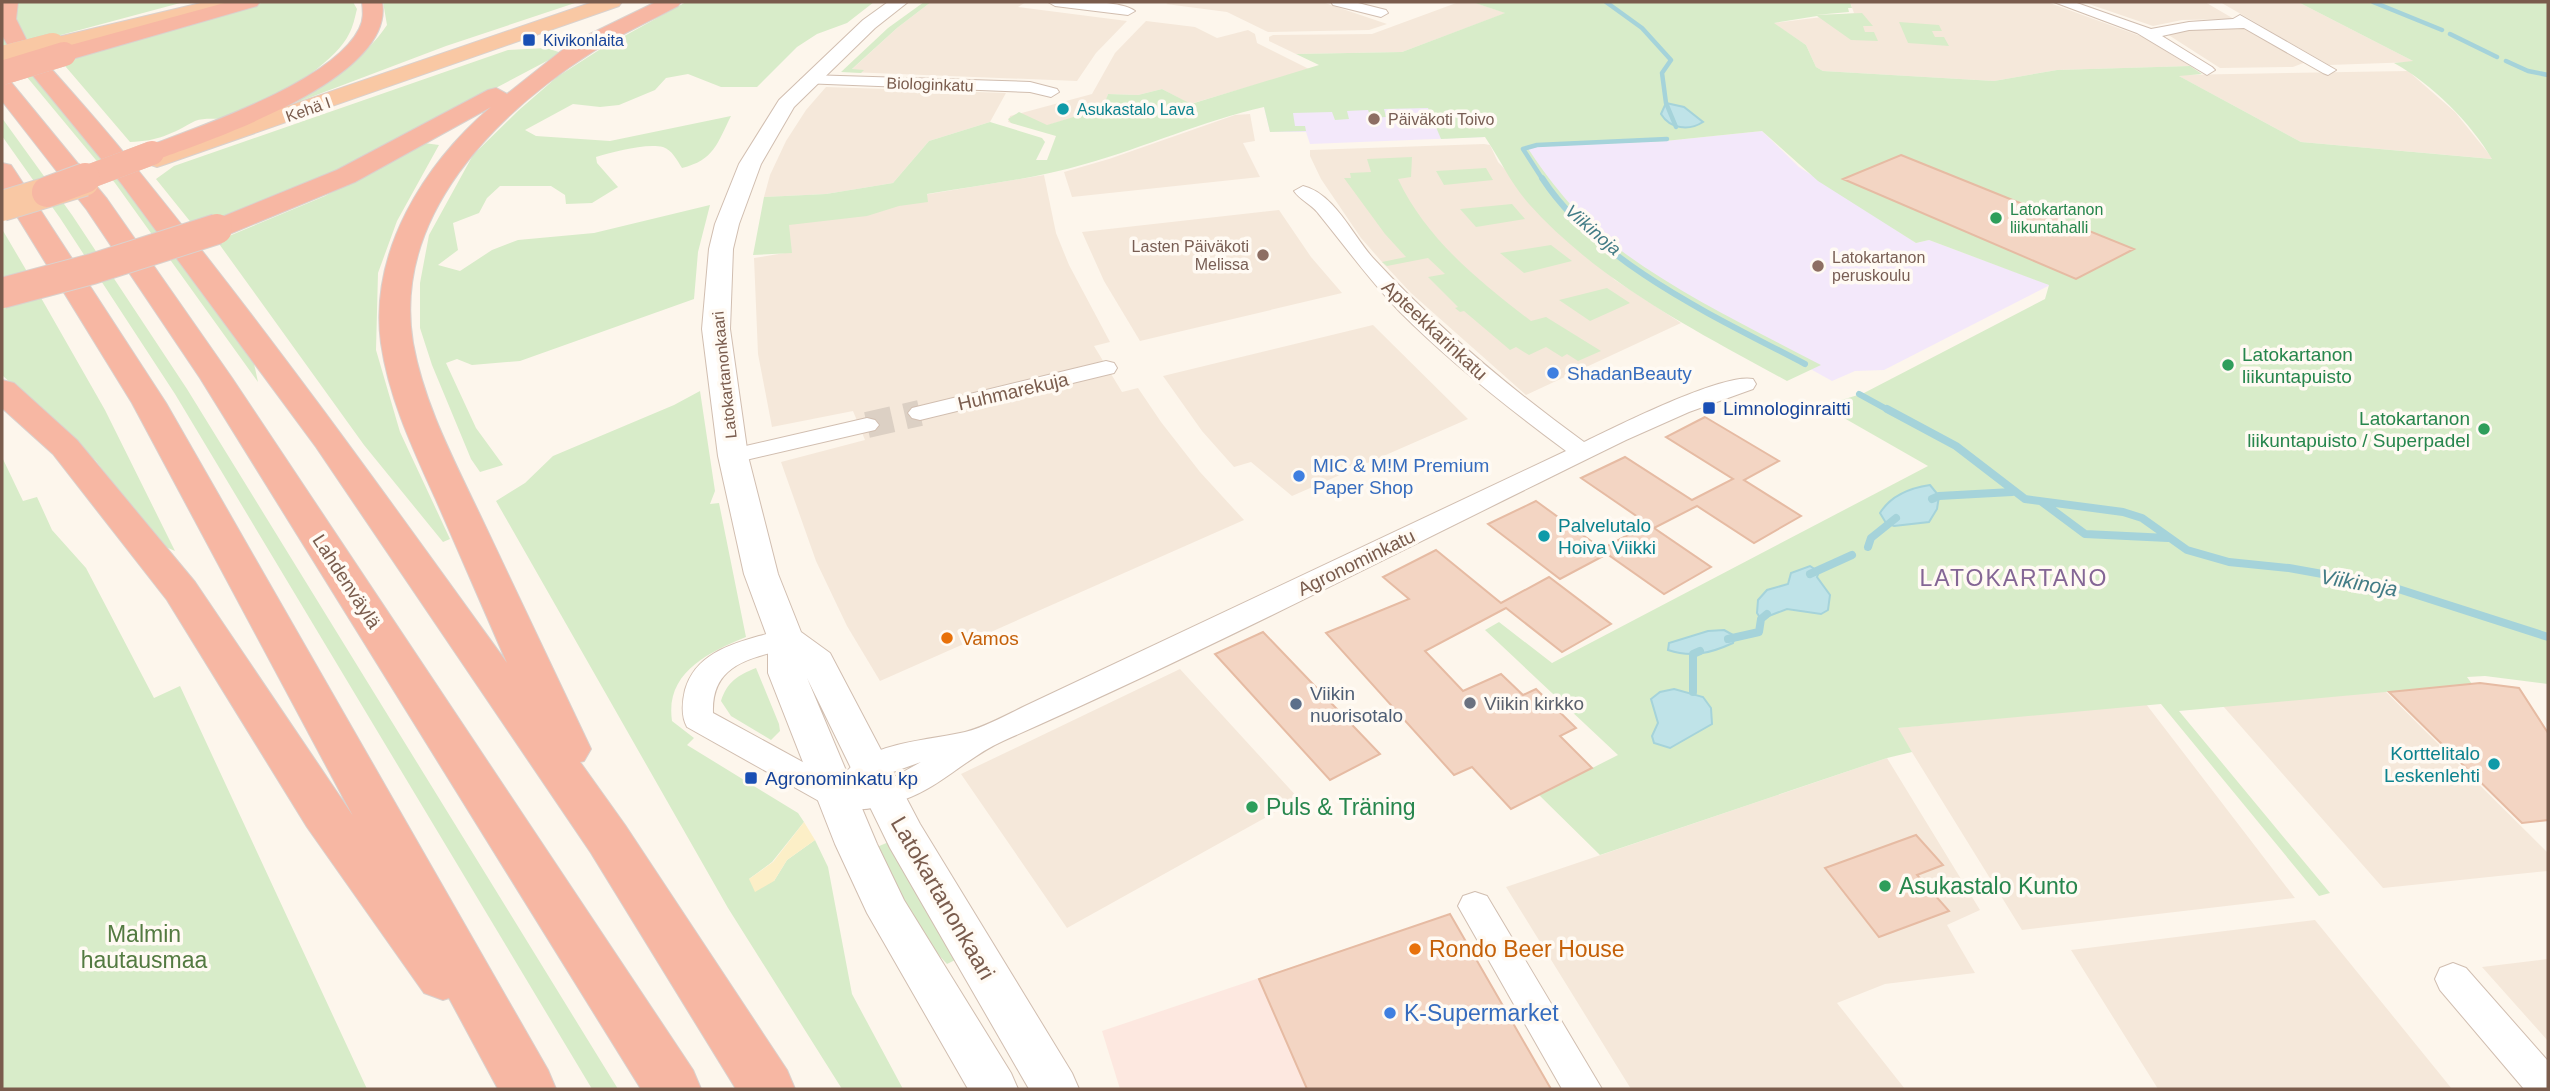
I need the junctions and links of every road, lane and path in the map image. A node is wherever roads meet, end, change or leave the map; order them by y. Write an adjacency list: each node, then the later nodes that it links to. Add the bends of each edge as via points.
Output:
1 (8, 2): 42 (highway, via 5,22 18,44 217,289)
2 (193, 2): 17 (highway)
3 (229, 2): 17 (highway)
4 (250, 2): 17 (highway)
5 (372, 2): 25 (highway, via 368,33 339,63 260,110)
6 (611, 2): 25 (highway, Kehä I, via 308,109)
7 (671, 2): 16 (highway)
8 (899, 2): 22 (street, Latokartanonkaari)
9 (1055, 2): 12 (street)
10 (1338, 2): 13 (street)
11 (2061, 2): 15 (street)
12 (1128, 11)
13 (1381, 13)
14 (2244, 21): 15 (street); 20 (street)
15 (2148, 34): 19 (street)
16 (594, 41): 29 (highway, bridge, via 346,176 217,229 92,270); 42 (highway, via 496,114 440,177 406,243 395,311 400,357 426,439)
17 (55, 47): 18 (highway, bridge); 21 (highway, bridge)
18 (2, 56)
19 (2207, 70)
20 (2328, 70)
21 (2, 73)
22 (808, 80): 24 (street, Biologinkatu, via 1030,87); 38 (street, Latokartanonkaari, via 786,104 750,164 721,249 716,329)
23 (2, 86): 46 (highway, Lahdenväylä, via 97,205 216,379)
24 (1051, 92)
25 (154, 156): 28 (highway, Kehä I, bridge)
26 (2, 171): 45 (highway, via 149,404)
27 (1303, 191): 37 (street, Apteekkarinkatu, via 1322,206 1362,258 1418,317 1506,396)
28 (2, 206)
29 (2, 293)
30 (1106, 368): 34 (street, Huhmarekuja)
31 (1745, 384): 37 (street, Agronominkatu, via 1707,395)
32 (2, 390): 36 (highway)
33 (2, 408): 36 (highway)
34 (920, 413)
35 (867, 425): 38 (street)
36 (65, 447): 45 (highway, via 181,591 324,814)
37 (1584, 453): 40 (street, Agronominkatu, via 1188,644 969,743 940,766)
38 (733, 456): 39 (street, Latokartanonkaari, via 761,574)
39 (786, 639): 40 (street, Latokartanonkaari, via 817,662); 41 (street, Latokartanonkaari, via 786,673); 41 (street, via 732,657 705,673 695,699 698,719)
40 (877, 782): 41 (street, Agronominkatu); 49 (street, Latokartanonkaari)
41 (837, 796): 48 (street, Latokartanonkaari, via 889,913)
42 (608, 839): 47 (highway)
43 (1475, 906): 50 (street)
44 (2453, 979): 51 (street)
45 (527, 1089)
46 (673, 1089)
47 (767, 1089)
48 (994, 1089)
49 (1055, 1089)
50 (1583, 1089)
51 (2548, 1089)

